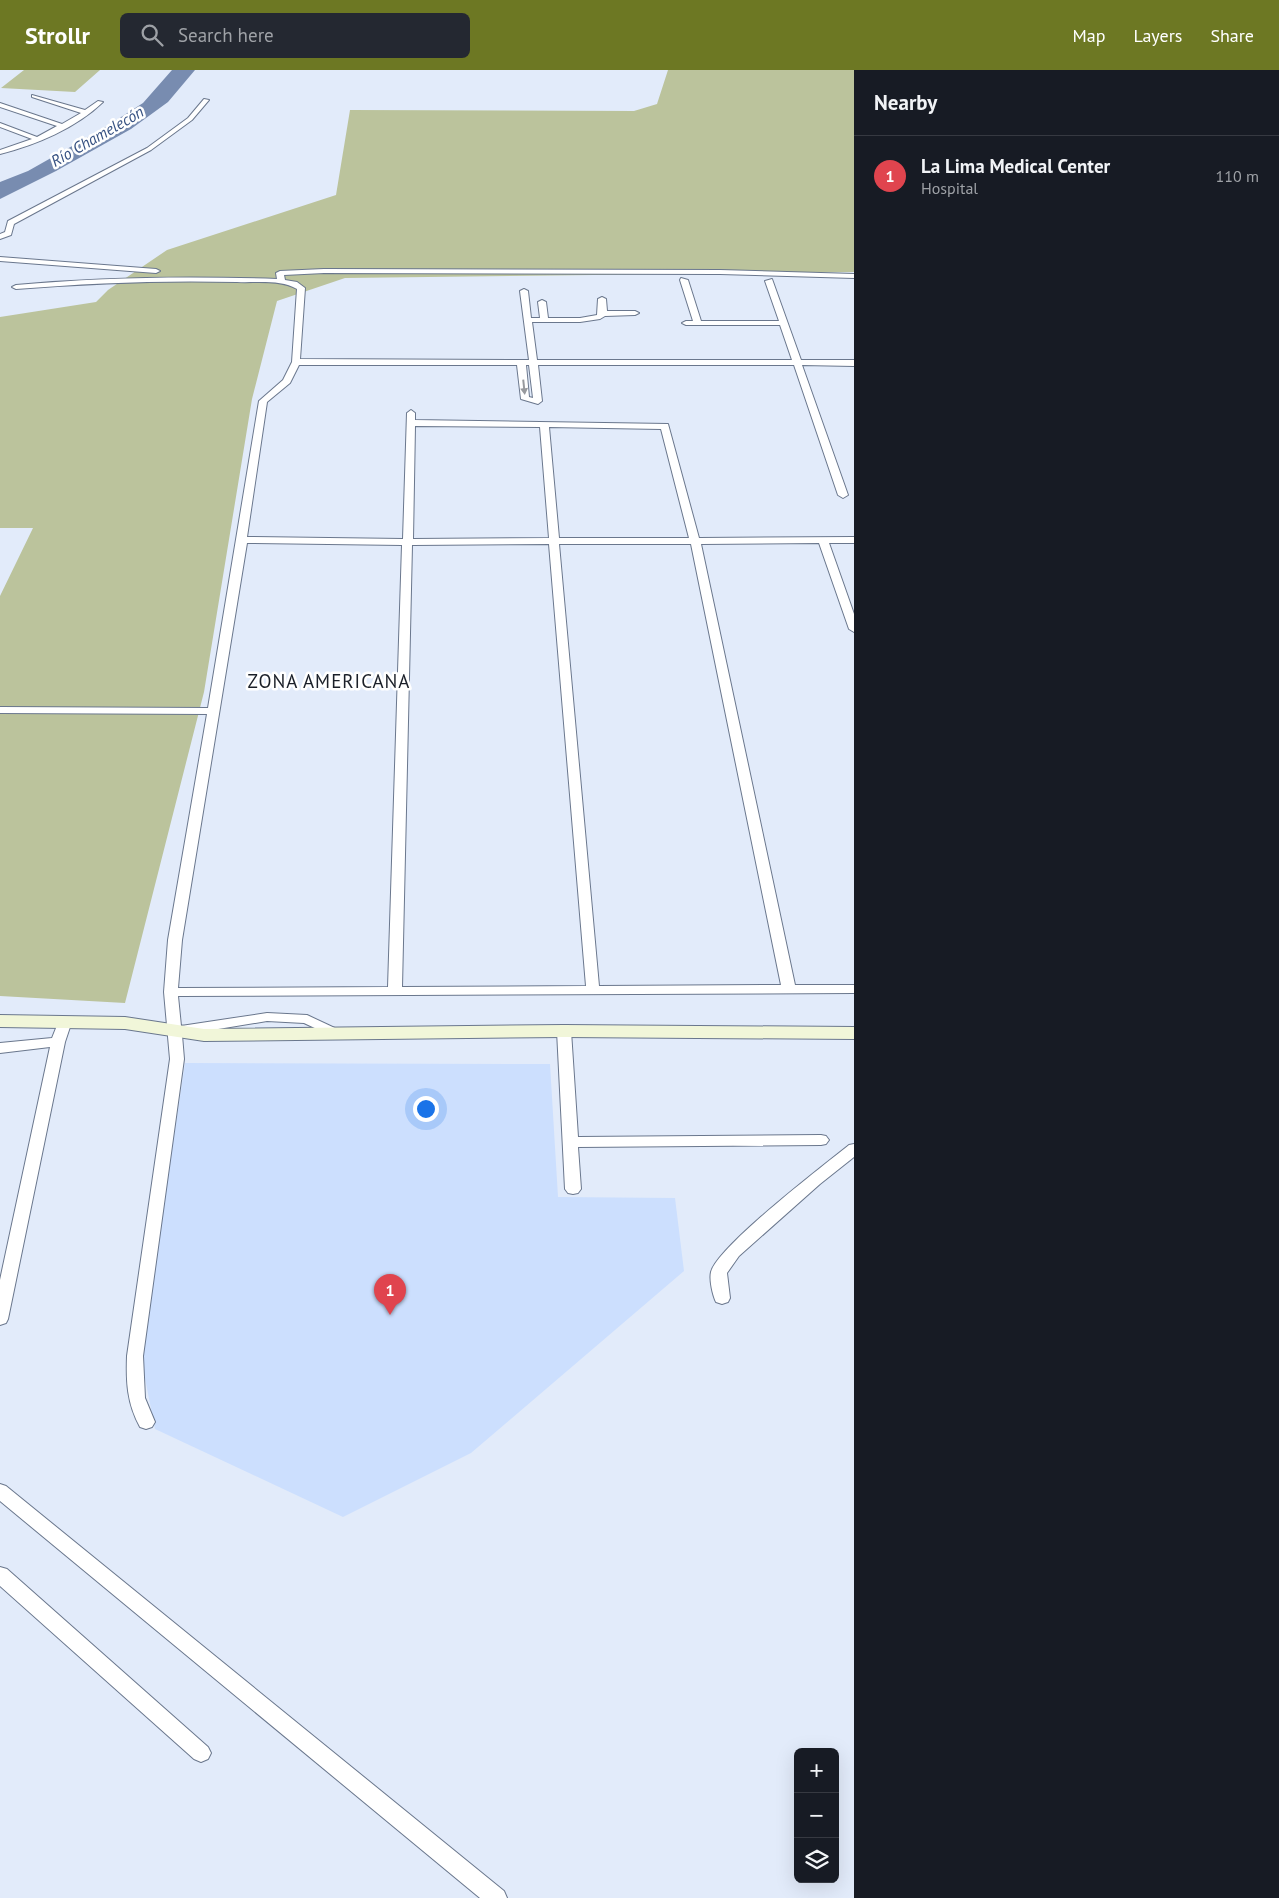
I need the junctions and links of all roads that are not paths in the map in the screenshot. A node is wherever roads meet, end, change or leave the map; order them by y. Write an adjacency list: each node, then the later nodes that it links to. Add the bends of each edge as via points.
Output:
1 (46, 92): 2 (street)
2 (34, 96): 3 (street); 8 (street)
3 (25, 99)
4 (206, 100): 15 (street, via 190,119 149,149 11,223 8,233)
5 (17, 101): 7 (street)
6 (100, 102): 8 (street)
7 (0, 105): 10 (street)
8 (85, 112): 10 (street)
9 (0, 126): 11 (street)
10 (62, 126): 11 (street)
11 (38, 138): 13 (street)
12 (0, 146): 13 (street)
13 (8, 150): 14 (street)
14 (0, 152)
15 (0, 237)
16 (0, 259): 18 (street, via 66,266)
17 (854, 276): 18 (street, via 720,272 324,271)
18 (280, 277): 21 (street, via 87,280); 36 (street, via 301,288)
19 (684, 280): 30 (street)
20 (769, 281): 31 (street)
21 (16, 287)
22 (524, 291): 27 (street)
23 (602, 299): 26 (street)
24 (542, 302): 28 (street)
25 (635, 313): 26 (street)
26 (603, 314): 28 (street, via 580,320)
27 (528, 320): 28 (street); 35 (street)
28 (544, 320)
29 (686, 323): 30 (street)
30 (698, 323): 31 (street)
31 (783, 323): 33 (street)
32 (854, 358): 33 (street)
33 (796, 360): 35 (street); 37 (street); 39 (street)
34 (521, 361): 35 (street); 35 (street, one-way to 35, via 525,399 538,401); 36 (street)
35 (533, 361)
36 (296, 362): 40 (street, via 287,381 263,401)
37 (854, 363)
38 (544, 425): 43 (street, via 664,426); 44 (street, via 411,418); 45 (street)
39 (843, 495)
40 (242, 540): 44 (street); 48 (street)
41 (823, 540): 42 (street); 43 (street); 46 (street)
42 (854, 540)
43 (695, 541): 45 (street); 51 (street)
44 (406, 542): 45 (street); 50 (street)
45 (553, 542): 52 (street)
46 (854, 629)
47 (0, 710): 48 (street)
48 (214, 710): 53 (street, via 174,940)
49 (854, 989): 51 (street)
50 (395, 990): 52 (street); 53 (street)
51 (789, 990): 52 (street)
52 (593, 991)
53 (172, 992): 56 (street)
54 (0, 1021): 55 (street)
55 (65, 1021): 56 (street, via 125,1023); 59 (street)
56 (175, 1031): 57 (street, via 204,1035); 67 (street, via 178,1059 135,1356 135,1395)
57 (564, 1031): 58 (street); 62 (street)
58 (854, 1033)
59 (58, 1042): 60 (street); 66 (street)
60 (0, 1048)
61 (821, 1140): 62 (street)
62 (570, 1142): 64 (street)
63 (854, 1149): 65 (street, via 734,1252 719,1273)
64 (573, 1189)
65 (722, 1298)
66 (0, 1319)
67 (146, 1422)
68 (0, 1491): 71 (street)
69 (0, 1575): 70 (street)
70 (201, 1753)
71 (496, 1898)

